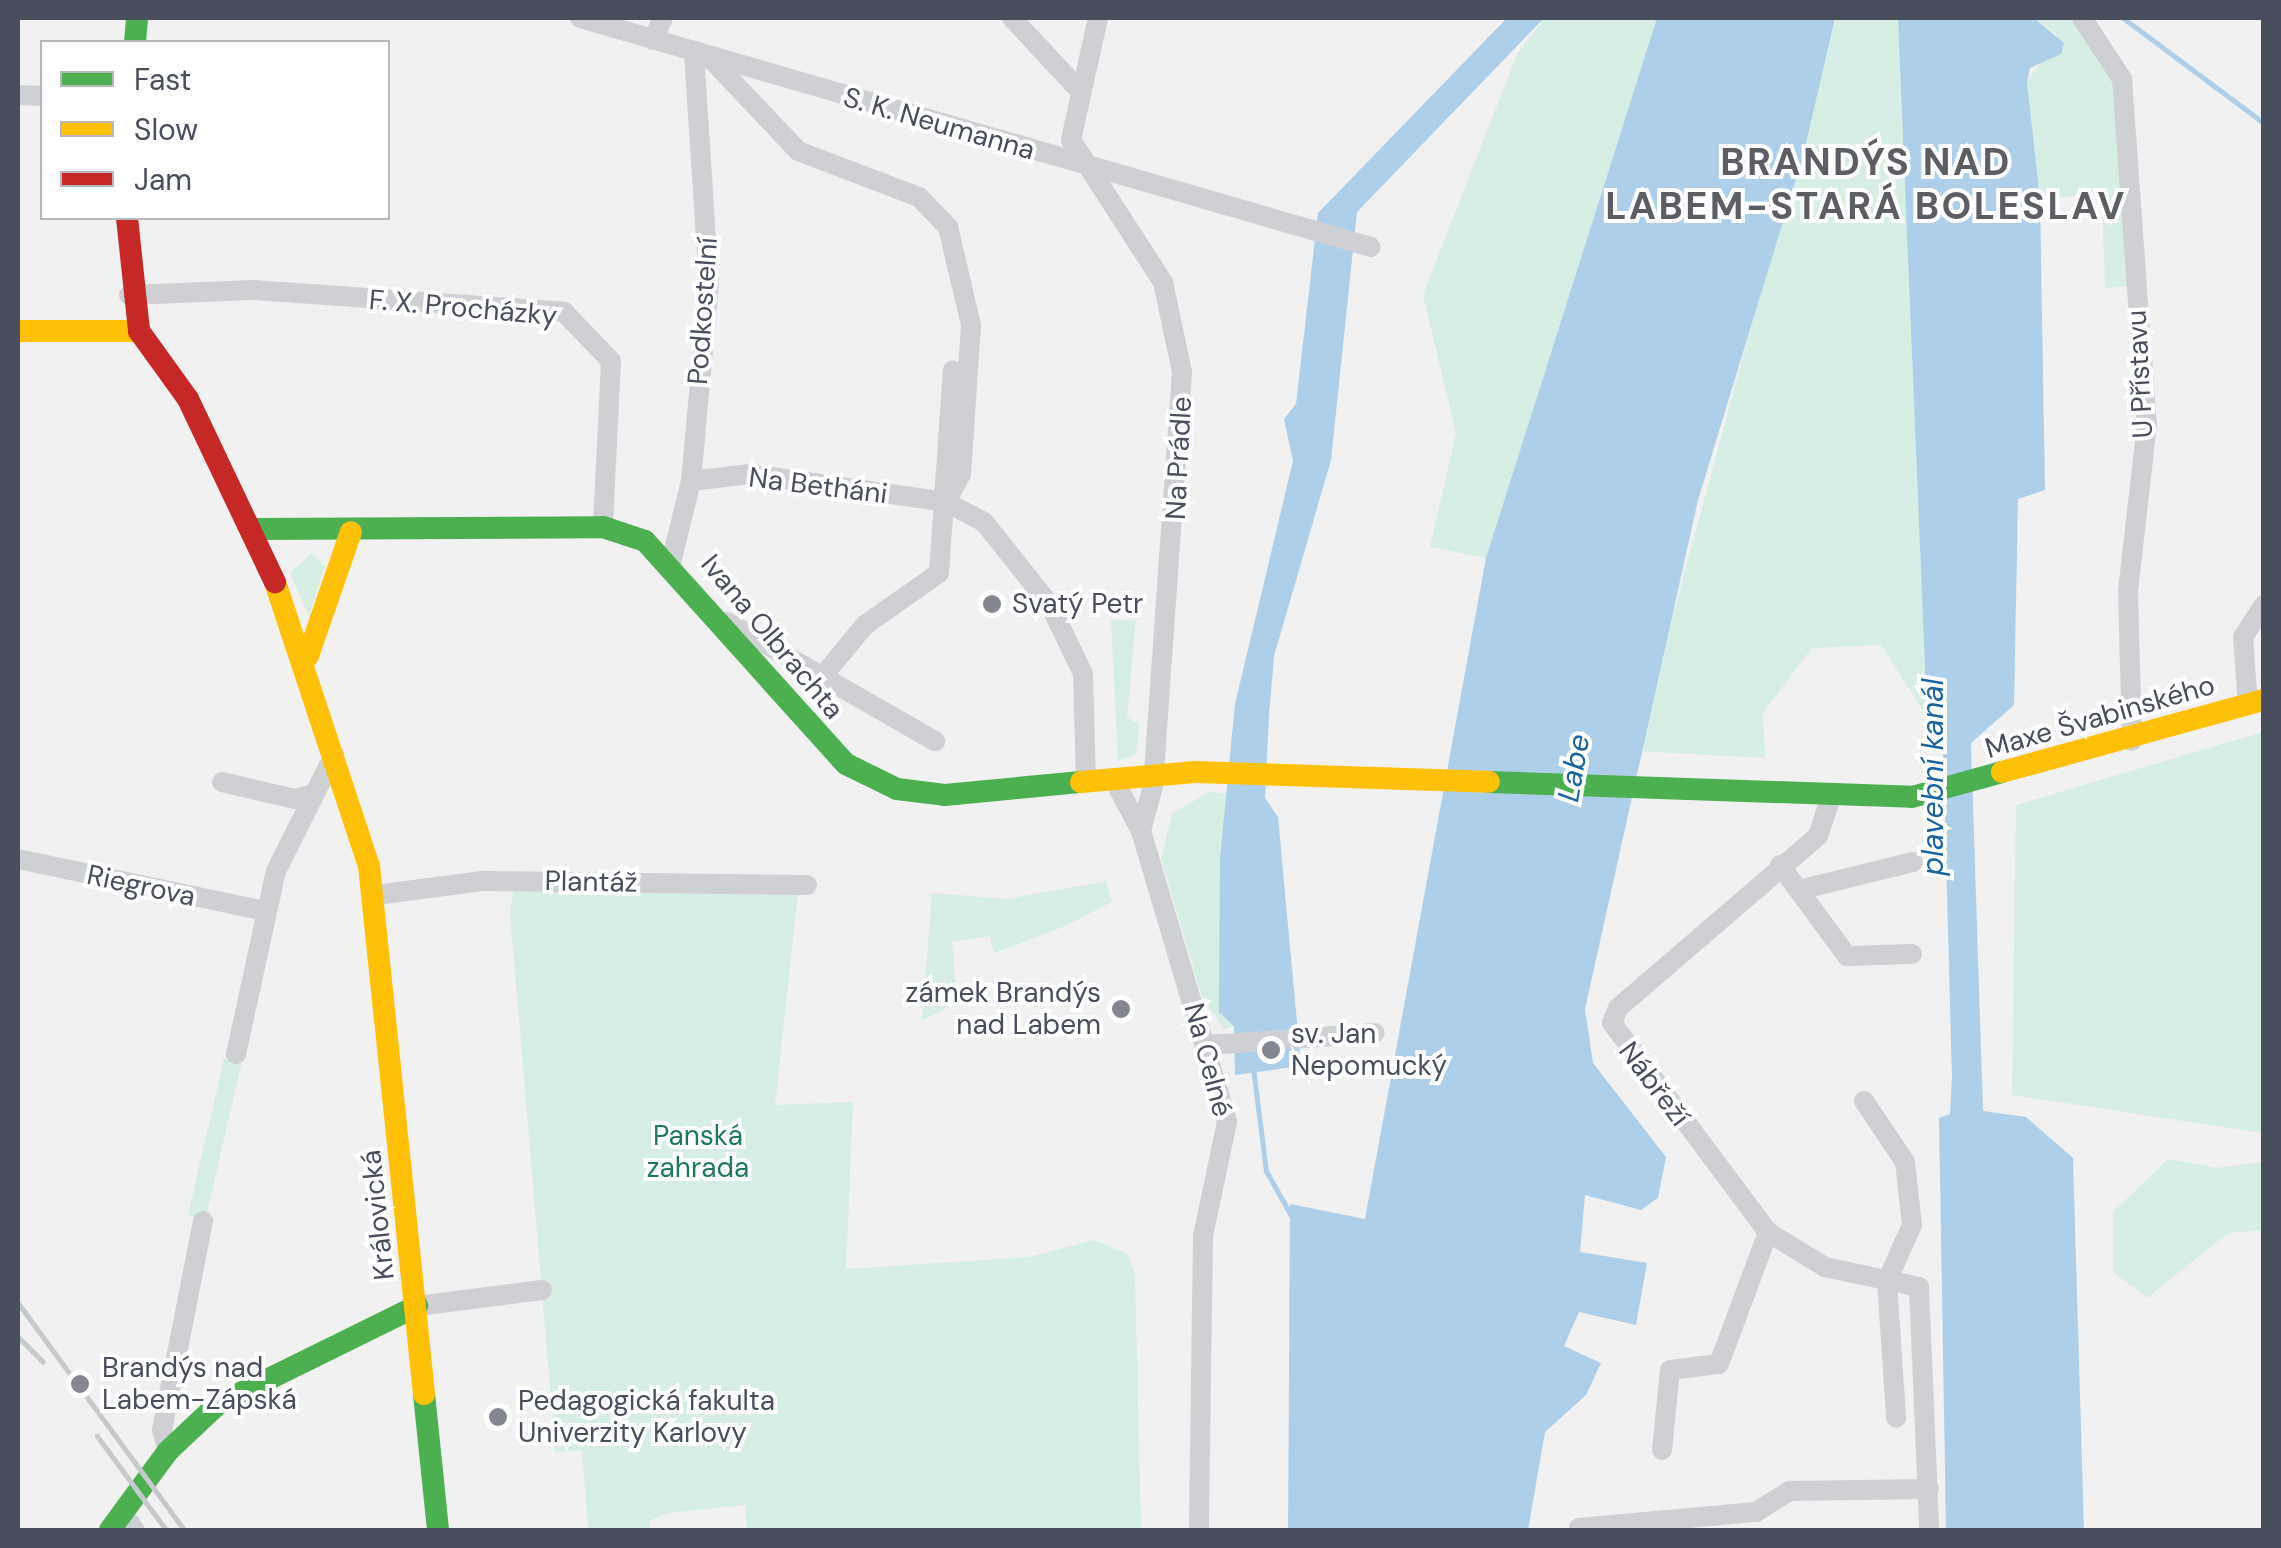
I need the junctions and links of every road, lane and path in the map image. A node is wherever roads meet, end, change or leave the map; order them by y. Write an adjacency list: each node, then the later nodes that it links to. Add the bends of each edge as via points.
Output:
1 (580, 18): 6 (street, S. K. Neumanna)
2 (663, 18): 6 (street)
3 (1012, 18): 8 (street)
4 (1098, 18): 8 (street, Na Prádle)
5 (2082, 18): 30 (street, U Přístavu, via 2122,78 2147,424 2128,590)
6 (653, 40): 7 (street, S. K. Neumanna)
7 (703, 58): 9 (street, S. K. Neumanna); 16 (street, Podkostelní, via 710,226); 17 (street, via 798,151 918,198 948,227 970,326 962,474)
8 (1080, 90): 9 (street, Na Prádle, via 1071,140)
9 (1086, 168): 11 (street, S. K. Neumanna); 32 (street, Na Prádle, via 1163,282 1178,330 1184,439)
10 (127, 220): 12 (main road)
11 (1372, 247)
12 (129, 296): 14 (main road); 18 (street, F. X. Procházky, via 253,290 564,312 611,362)
13 (18, 331): 14 (main road)
14 (138, 331): 19 (main road, via 188,399)
15 (954, 370): 17 (street)
16 (691, 482): 17 (street, Na Betháni, via 750,474); 21 (street, Podkostelní)
17 (946, 502): 27 (street, via 939,573 865,625); 35 (street, via 984,522 1050,605 1083,674)
18 (603, 528): 20 (main road, Ivana Olbrachta); 21 (main road, Ivana Olbrachta, via 645,541)
19 (251, 529): 20 (main road, Ivana Olbrachta); 25 (main road, Královická)
20 (351, 532): 25 (main road)
21 (670, 563): 23 (main road, Ivana Olbrachta)
22 (2264, 604): 26 (street, via 2243,638)
23 (712, 614): 27 (street); 35 (main road, Ivana Olbrachta, via 790,712 870,780 945,794)
24 (2264, 654): 26 (street)
25 (308, 656): 31 (main road, Královická)
26 (2242, 661): 28 (street)
27 (822, 676): 29 (street)
28 (2256, 703): 30 (main road, Maxe Švabinského)
29 (935, 741)
30 (2132, 741): 38 (main road, Maxe Švabinského, via 1925,796)
31 (334, 755): 37 (street); 45 (main road, Královická)
32 (1151, 772): 33 (main road, Ivana Olbrachta); 36 (main road, Ivana Olbrachta); 39 (street, Na Prádle)
33 (1113, 778): 35 (main road, Ivana Olbrachta); 39 (street, Na Celné)
34 (222, 782): 37 (street, via 295,799)
35 (1086, 782)
36 (1714, 793): 38 (main road, Maxe Švabinského)
37 (314, 794): 46 (street)
38 (1831, 797): 42 (street, Nábřeží, via 1824,828)
39 (1141, 832): 49 (street, Na Celné)
40 (18, 859): 46 (street, Riegrova)
41 (1913, 862): 44 (street)
42 (1780, 865): 44 (street); 53 (street, Nábřeží, via 1612,1023)
43 (807, 885): 45 (street, Plantáž, via 482,881)
44 (1803, 890): 47 (street, via 1846,956)
45 (376, 895): 56 (main road, Královická)
46 (265, 911): 50 (street)
47 (1912, 954)
48 (1375, 1032): 49 (street)
49 (1208, 1045): 64 (street, Na Celné, via 1227,1122 1203,1236)
50 (236, 1054)
51 (1864, 1101): 54 (street, via 1905,1162 1912,1225)
52 (203, 1221): 59 (street, via 162,1430)
53 (1768, 1232): 54 (street, Nábřeží, via 1825,1267); 58 (street, via 1719,1364 1670,1370)
54 (1887, 1282): 57 (street); 60 (street, Nábřeží, via 1919,1286)
55 (542, 1290): 56 (street)
56 (417, 1306): 59 (main road, via 218,1404); 63 (main road, Královická)
57 (1896, 1418)
58 (1662, 1450)
59 (168, 1452): 61 (main road)
60 (1929, 1489): 62 (street, via 1790,1491 1756,1512); 65 (street, Nábřeží)
61 (122, 1525)
62 (1579, 1528)
63 (438, 1530)
64 (1199, 1530)
65 (1930, 1530)

